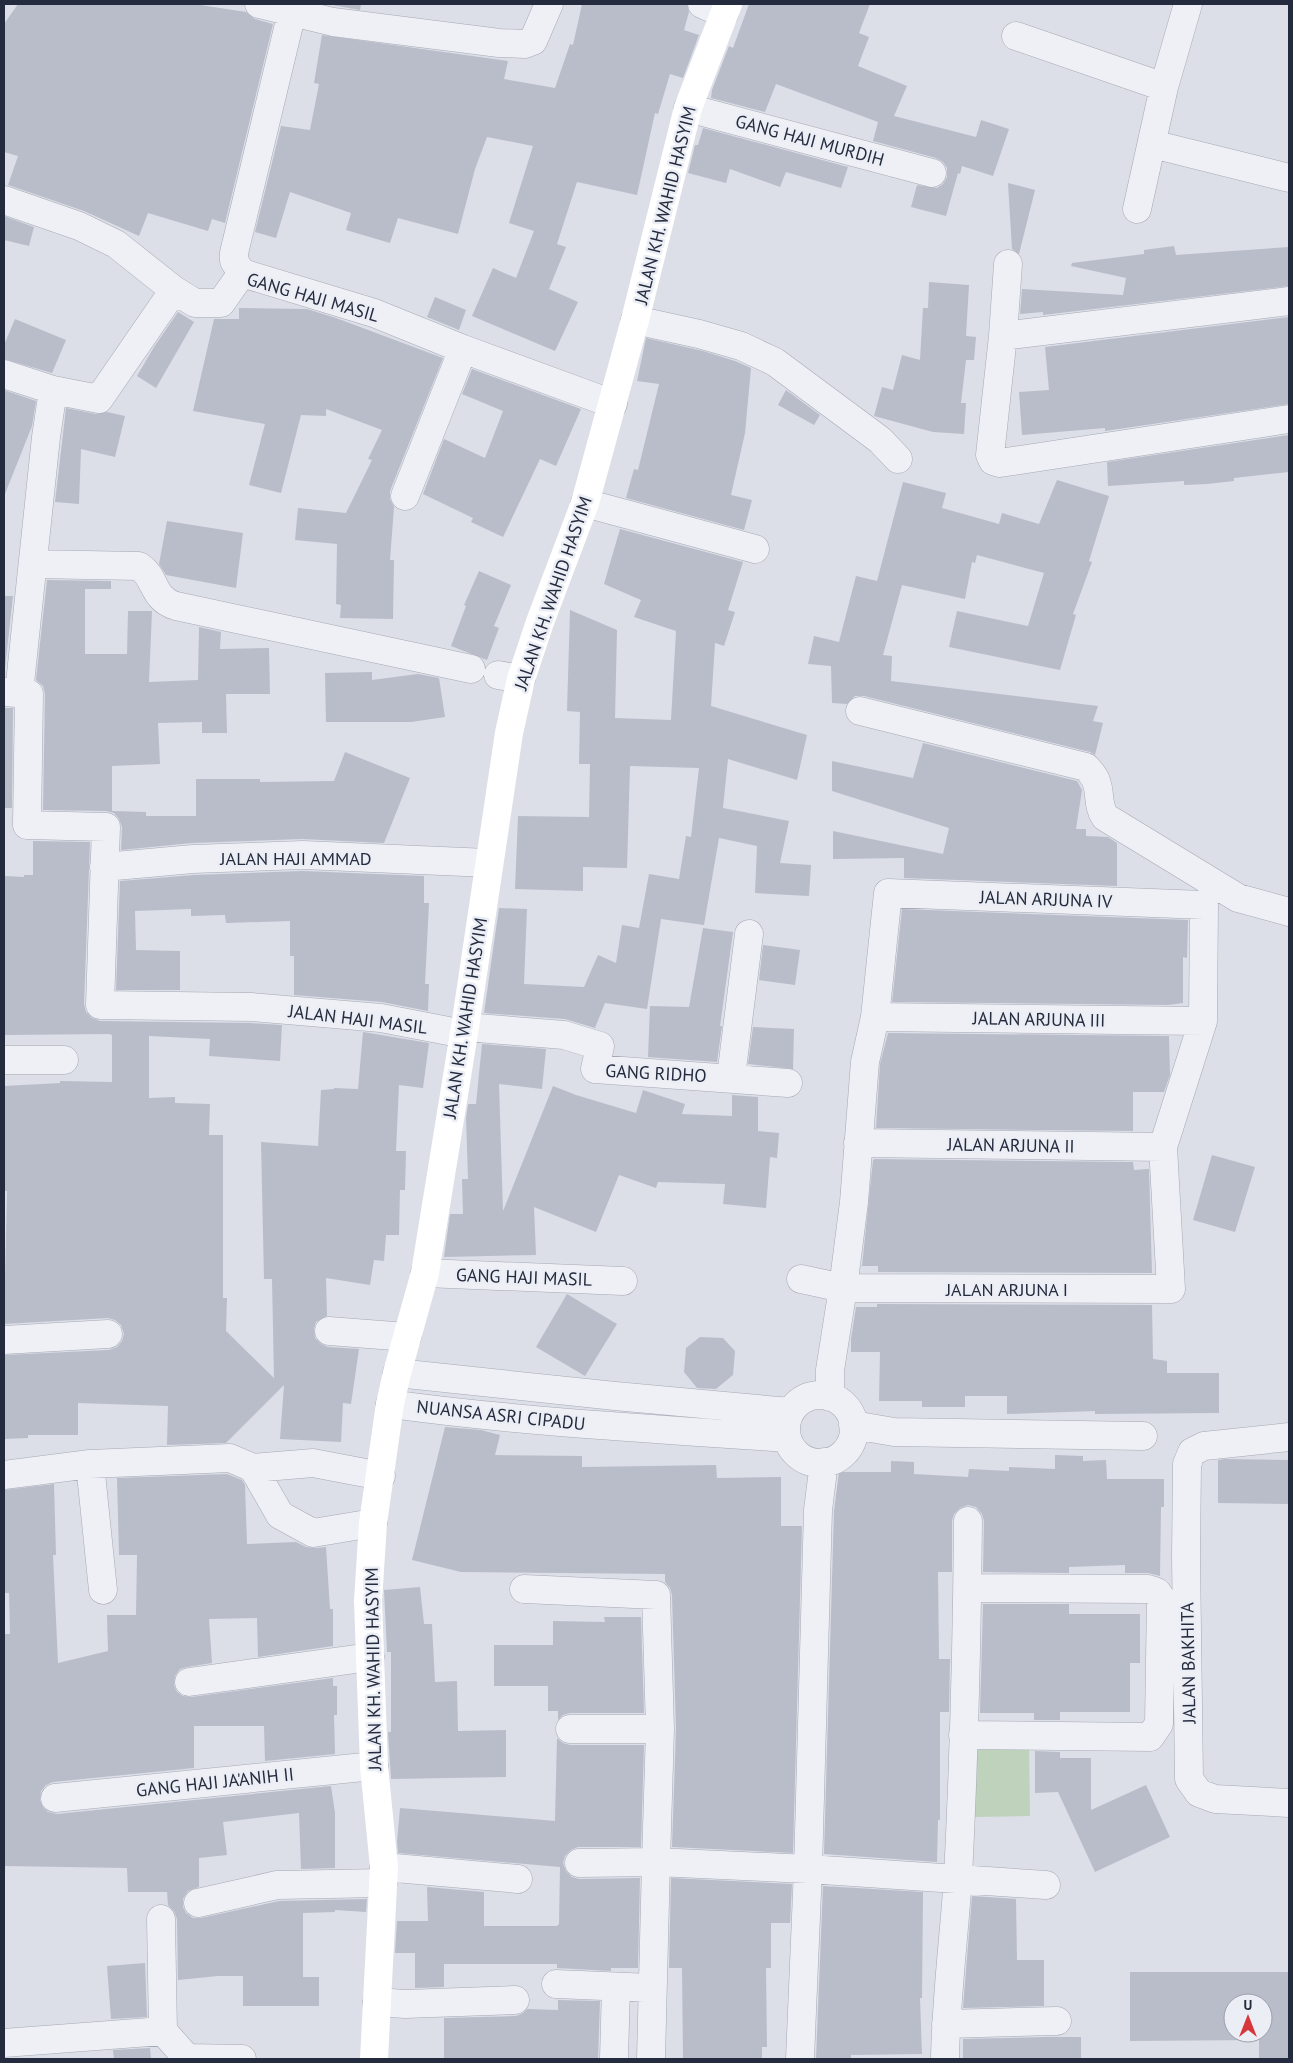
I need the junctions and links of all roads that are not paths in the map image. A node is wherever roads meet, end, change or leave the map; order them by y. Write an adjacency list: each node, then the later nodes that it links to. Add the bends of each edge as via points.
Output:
1 (259, 4): 5 (street)
2 (549, 4): 5 (street, via 533,41 525,44 334,22)
3 (1188, 4): 7 (street)
4 (718, 7): 8 (street, JALAN KH. WAHID HASYIM)
5 (292, 12): 15 (street, via 234,253 234,261)
6 (1016, 36): 7 (street)
7 (1164, 87): 9 (street)
8 (688, 108): 10 (street, GANG HAJI MURDIH); 18 (street, JALAN KH. WAHID HASYIM)
9 (1152, 144): 11 (street); 13 (street)
10 (932, 173)
11 (1289, 178)
12 (4, 200): 16 (street, GANG HAJI MASIL, via 78,226 116,244)
13 (1137, 208)
14 (1008, 264): 19 (street)
15 (242, 273): 16 (street, GANG HAJI MASIL, via 221,302 195,303); 20 (street, GANG HAJI MASIL, via 374,313)
16 (174, 290): 22 (street, via 99,399)
17 (1289, 301): 19 (street)
18 (635, 320): 23 (street, JALAN KH. WAHID HASYIM); 25 (street, via 700,334 775,362 880,440)
19 (1003, 336): 24 (street, via 990,455 993,461 1000,463)
20 (463, 349): 23 (street, GANG HAJI MASIL); 26 (street)
21 (4, 374): 22 (street)
22 (53, 390): 29 (street)
23 (613, 404): 27 (street, JALAN KH. WAHID HASYIM)
24 (1289, 419)
25 (898, 459)
26 (405, 496)
27 (585, 503): 28 (street); 33 (street, JALAN KH. WAHID HASYIM, via 540,622 510,677 509,733)
28 (756, 549)
29 (33, 564): 30 (street, via 139,566 145,570 162,600 176,606); 31 (street)
30 (471, 669)
31 (12, 692): 34 (street, via 29,694 27,824 106,827)
32 (860, 711): 35 (street, via 1086,767 1095,777 1100,810 1105,817 1238,898)
33 (488, 864): 34 (street, JALAN HAJI AMMAD, via 303,855 193,859); 39 (street, JALAN KH. WAHID HASYIM)
34 (104, 867): 39 (street, JALAN HAJI MASIL, via 100,1005 252,1007 381,1018)
35 (1289, 912)
36 (749, 934): 42 (street)
37 (875, 1017): 38 (street, JALAN ARJUNA III); 38 (street, JALAN ARJUNA IV, via 888,894 1204,905); 44 (street, via 865,1062)
38 (1203, 1021): 45 (street)
39 (464, 1030): 42 (street, GANG RIDHO, via 564,1035 600,1046 595,1069); 46 (street, JALAN KH. WAHID HASYIM)
40 (4, 1060): 41 (street)
41 (64, 1060)
42 (731, 1078): 43 (street, GANG RIDHO)
43 (788, 1083)
44 (858, 1143): 45 (street, JALAN ARJUNA II); 49 (street, via 843,1201)
45 (1163, 1147): 49 (street, JALAN ARJUNA I, via 1171,1289)
46 (425, 1273): 48 (street, GANG HAJI MASIL); 52 (street, JALAN KH. WAHID HASYIM)
47 (801, 1279): 49 (street, JALAN ARJUNA I)
48 (623, 1281)
49 (843, 1288): 56 (street)
50 (328, 1331): 52 (street)
51 (108, 1334): 53 (street)
52 (407, 1337): 54 (street, JALAN KH. WAHID HASYIM)
53 (4, 1340)
54 (397, 1372): 55 (street, NUANSA ASRI CIPADU); 57 (street, JALAN KH. WAHID HASYIM)
55 (615, 1396): 58 (street, NUANSA ASRI CIPADU); 59 (street)
56 (824, 1396): 58 (street, via 811,1396 798,1402); 60 (street, via 836,1399 847,1408 853,1420)
57 (390, 1404): 59 (street, NUANSA ASRI CIPADU); 67 (street, JALAN KH. WAHID HASYIM)
58 (789, 1425): 59 (street, NUANSA ASRI CIPADU); 63 (street, via 793,1450 803,1458)
59 (613, 1426)
60 (852, 1432): 61 (street); 63 (street, via 841,1456)
61 (1143, 1436)
62 (1289, 1437): 80 (street, JALAN BAKHITA, via 1204,1446 1192,1452 1187,1464 1186,1557 1189,1779 1199,1793 1215,1799)
63 (818, 1461): 83 (street)
64 (90, 1464): 65 (street, via 230,1458); 66 (street); 72 (street)
65 (253, 1468): 67 (street, via 313,1463); 69 (street, via 280,1515 313,1533)
66 (4, 1475)
67 (380, 1476): 69 (street, JALAN KH. WAHID HASYIM)
68 (968, 1521): 70 (street)
69 (373, 1523): 73 (street, JALAN KH. WAHID HASYIM, via 368,1601)
70 (968, 1588): 77 (street); 77 (street, via 1148,1589 1157,1592 1161,1598 1159,1724 1150,1737)
71 (524, 1589): 76 (street, via 656,1595)
72 (103, 1590)
73 (370, 1657): 74 (street); 78 (street, JALAN KH. WAHID HASYIM)
74 (189, 1682)
75 (570, 1729): 76 (street)
76 (660, 1729): 81 (street)
77 (963, 1735): 85 (street)
78 (374, 1766): 79 (street, GANG HAJI JA'ANIH II); 84 (street, JALAN KH. WAHID HASYIM)
79 (55, 1798)
80 (1289, 1803)
81 (656, 1862): 82 (street); 83 (street); 92 (street)
82 (579, 1863)
83 (808, 1868): 85 (street); 103 (street)
84 (384, 1875): 86 (street); 88 (street, via 277,1885); 94 (street, JALAN KH. WAHID HASYIM)
85 (958, 1878): 87 (street); 96 (street)
86 (518, 1879)
87 (1046, 1885)
88 (198, 1903)
89 (160, 1919): 97 (street)
90 (556, 1984): 91 (street)
91 (616, 1987): 92 (street); 101 (street)
92 (651, 1988): 102 (street)
93 (515, 2000): 94 (street)
94 (377, 2002): 100 (street, JALAN KH. WAHID HASYIM)
95 (1056, 2021): 96 (street)
96 (946, 2024): 104 (street)
97 (163, 2031): 98 (street); 99 (street, via 186,2058)
98 (4, 2043)
99 (242, 2059)
100 (374, 2059)
101 (614, 2059)
102 (650, 2059)
103 (800, 2059)
104 (945, 2059)

